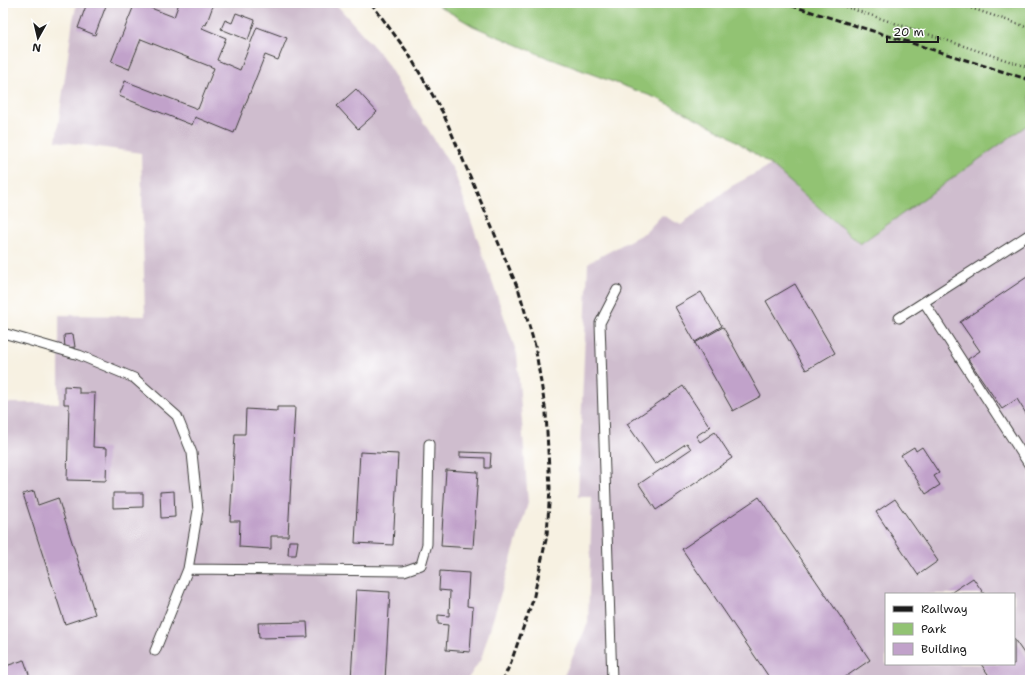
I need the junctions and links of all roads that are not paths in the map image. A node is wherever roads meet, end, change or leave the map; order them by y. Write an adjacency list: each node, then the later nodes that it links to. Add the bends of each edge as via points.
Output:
1 (1030, 234): 3 (lane)
2 (617, 290): 10 (lane, via 600,324)
3 (924, 302): 4 (lane); 7 (lane)
4 (899, 318)
5 (3, 333): 8 (lane, via 79,355 134,378 177,416 192,453 198,510)
6 (429, 444): 8 (lane, via 427,544 421,565 404,571)
7 (1030, 466)
8 (188, 569): 9 (lane)
9 (155, 651)
10 (612, 680)

